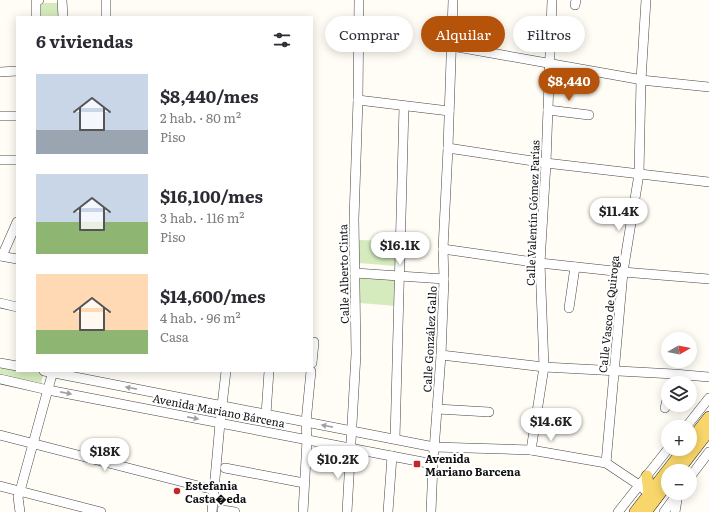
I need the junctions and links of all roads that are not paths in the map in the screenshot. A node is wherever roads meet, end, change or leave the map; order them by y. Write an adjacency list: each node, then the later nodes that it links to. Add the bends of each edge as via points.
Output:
1 (36, 0): 2 (street); 9 (street)
2 (39, 0)
3 (62, 0): 10 (street)
4 (106, 0): 11 (street)
5 (359, 0): 20 (street, Calle Alberto Cinta)
6 (453, 0): 12 (street, Calle González Gallo)
7 (552, 0): 15 (street, Calle Valentín Gómez Farías)
8 (646, 0): 18 (street, Calle Vasco de Quiroga)
9 (36, 16)
10 (63, 16)
11 (106, 16)
12 (453, 16)
13 (452, 52): 23 (street, Calle González Gallo)
14 (485, 52): 15 (street)
15 (550, 64): 18 (street); 22 (street, Calle Valentín Gómez Farías)
16 (0, 72): 17 (street)
17 (16, 72)
18 (641, 80): 19 (street); 31 (street, Calle Vasco de Quiroga)
19 (709, 87)
20 (358, 100): 21 (street); 40 (street, Calle Alberto Cinta)
21 (404, 106): 23 (street); 41 (street)
22 (548, 110): 24 (street); 30 (street, Calle Valentín Gómez Farías)
23 (449, 111): 27 (street, Calle González Gallo)
24 (589, 115)
25 (0, 116): 26 (street)
26 (16, 116)
27 (448, 148): 30 (street); 34 (street, Calle González Gallo)
28 (0, 160): 29 (street)
29 (16, 160)
30 (546, 163): 31 (street); 37 (street, Calle Valentín Gómez Farías)
31 (639, 174): 32 (street); 39 (street, Calle Vasco de Quiroga)
32 (709, 182)
33 (16, 224): 35 (street)
34 (443, 249): 37 (street); 43 (street, Calle González Gallo)
35 (1, 256): 36 (street)
36 (16, 259)
37 (540, 263): 38 (street); 52 (street, Calle Valentín Gómez Farías)
38 (575, 267): 39 (street); 46 (street)
39 (623, 272): 42 (street); 53 (street, Calle Vasco de Quiroga)
40 (355, 273): 41 (street); 72 (street, Calle Alberto Cinta, via 356,354)
41 (400, 276): 43 (street); 75 (street)
42 (709, 279)
43 (444, 280): 49 (street, Calle González Gallo)
44 (0, 303): 45 (street)
45 (16, 307)
46 (569, 308)
47 (314, 342): 48 (street)
48 (313, 352)
49 (441, 355): 52 (street); 64 (street, Calle González Gallo)
50 (0, 363): 51 (street)
51 (16, 366)
52 (544, 367): 53 (street); 80 (street, Calle Valentín Gómez Farías)
53 (614, 371): 58 (street); 85 (street, Calle Vasco de Quiroga)
54 (50, 372): 61 (street); 63 (street, Avenida Mariano Bárcena, one-way to 54)
55 (226, 372): 63 (street)
56 (269, 372): 66 (street)
57 (311, 372): 69 (street)
58 (674, 374): 59 (street)
59 (709, 376)
60 (0, 379): 61 (street, Avenida Mariano Bárcena)
61 (48, 390): 70 (street, Avenida Mariano Bárcena, one-way to 70); 77 (street)
62 (709, 398): 68 (street)
63 (222, 406): 66 (street, Avenida Mariano Bárcena); 70 (street)
64 (437, 409): 65 (street); 78 (street, Calle González Gallo)
65 (489, 412)
66 (266, 414): 69 (street, Avenida Mariano Bárcena)
67 (709, 417): 73 (main road)
68 (692, 420)
69 (306, 422): 72 (street, Avenida Mariano Bárcena, one-way to 69); 76 (street)
70 (220, 423): 76 (street, Avenida Mariano Bárcena); 94 (street)
71 (709, 430): 87 (main road)
72 (351, 431): 75 (street, Avenida Mariano Bárcena); 79 (street, Calle Alberto Cinta)
73 (697, 432)
74 (0, 435): 77 (street)
75 (395, 439): 78 (street, Avenida Mariano Bárcena)
76 (307, 440): 79 (street, Avenida Mariano Bárcena); 91 (street)
77 (33, 443): 94 (street); 95 (street)
78 (434, 447): 80 (street, Avenida Mariano Bárcena); 86 (street, Calle González Gallo)
79 (350, 448): 82 (street, Avenida Mariano Bárcena); 106 (street, Calle Alberto Cinta)
80 (531, 450): 85 (street, Avenida Mariano Bárcena)
81 (709, 452): 89 (street)
82 (392, 456): 86 (street, Avenida Mariano Bárcena); 107 (street)
83 (663, 456): 90 (street)
84 (679, 456): 97 (main road)
85 (606, 463): 92 (street)
86 (433, 464): 108 (street, Calle González Gallo)
87 (683, 464)
88 (225, 468): 91 (street)
89 (697, 468)
90 (647, 476): 92 (street); 97 (main road)
91 (304, 483): 105 (street)
92 (639, 485): 97 (street); 109 (street)
93 (0, 486): 95 (street)
94 (214, 490): 103 (street)
95 (20, 491): 101 (street); 102 (street)
96 (661, 492): 111 (main road)
97 (649, 494): 110 (main road)
98 (673, 500): 112 (street)
99 (677, 500): 113 (street)
100 (222, 510): 104 (street)
101 (20, 512)
102 (101, 512)
103 (212, 512)
104 (236, 512)
105 (303, 512)
106 (347, 512)
107 (388, 512)
108 (431, 512)
109 (618, 512)
110 (634, 512)
111 (646, 512)
112 (664, 512)
113 (675, 512)

